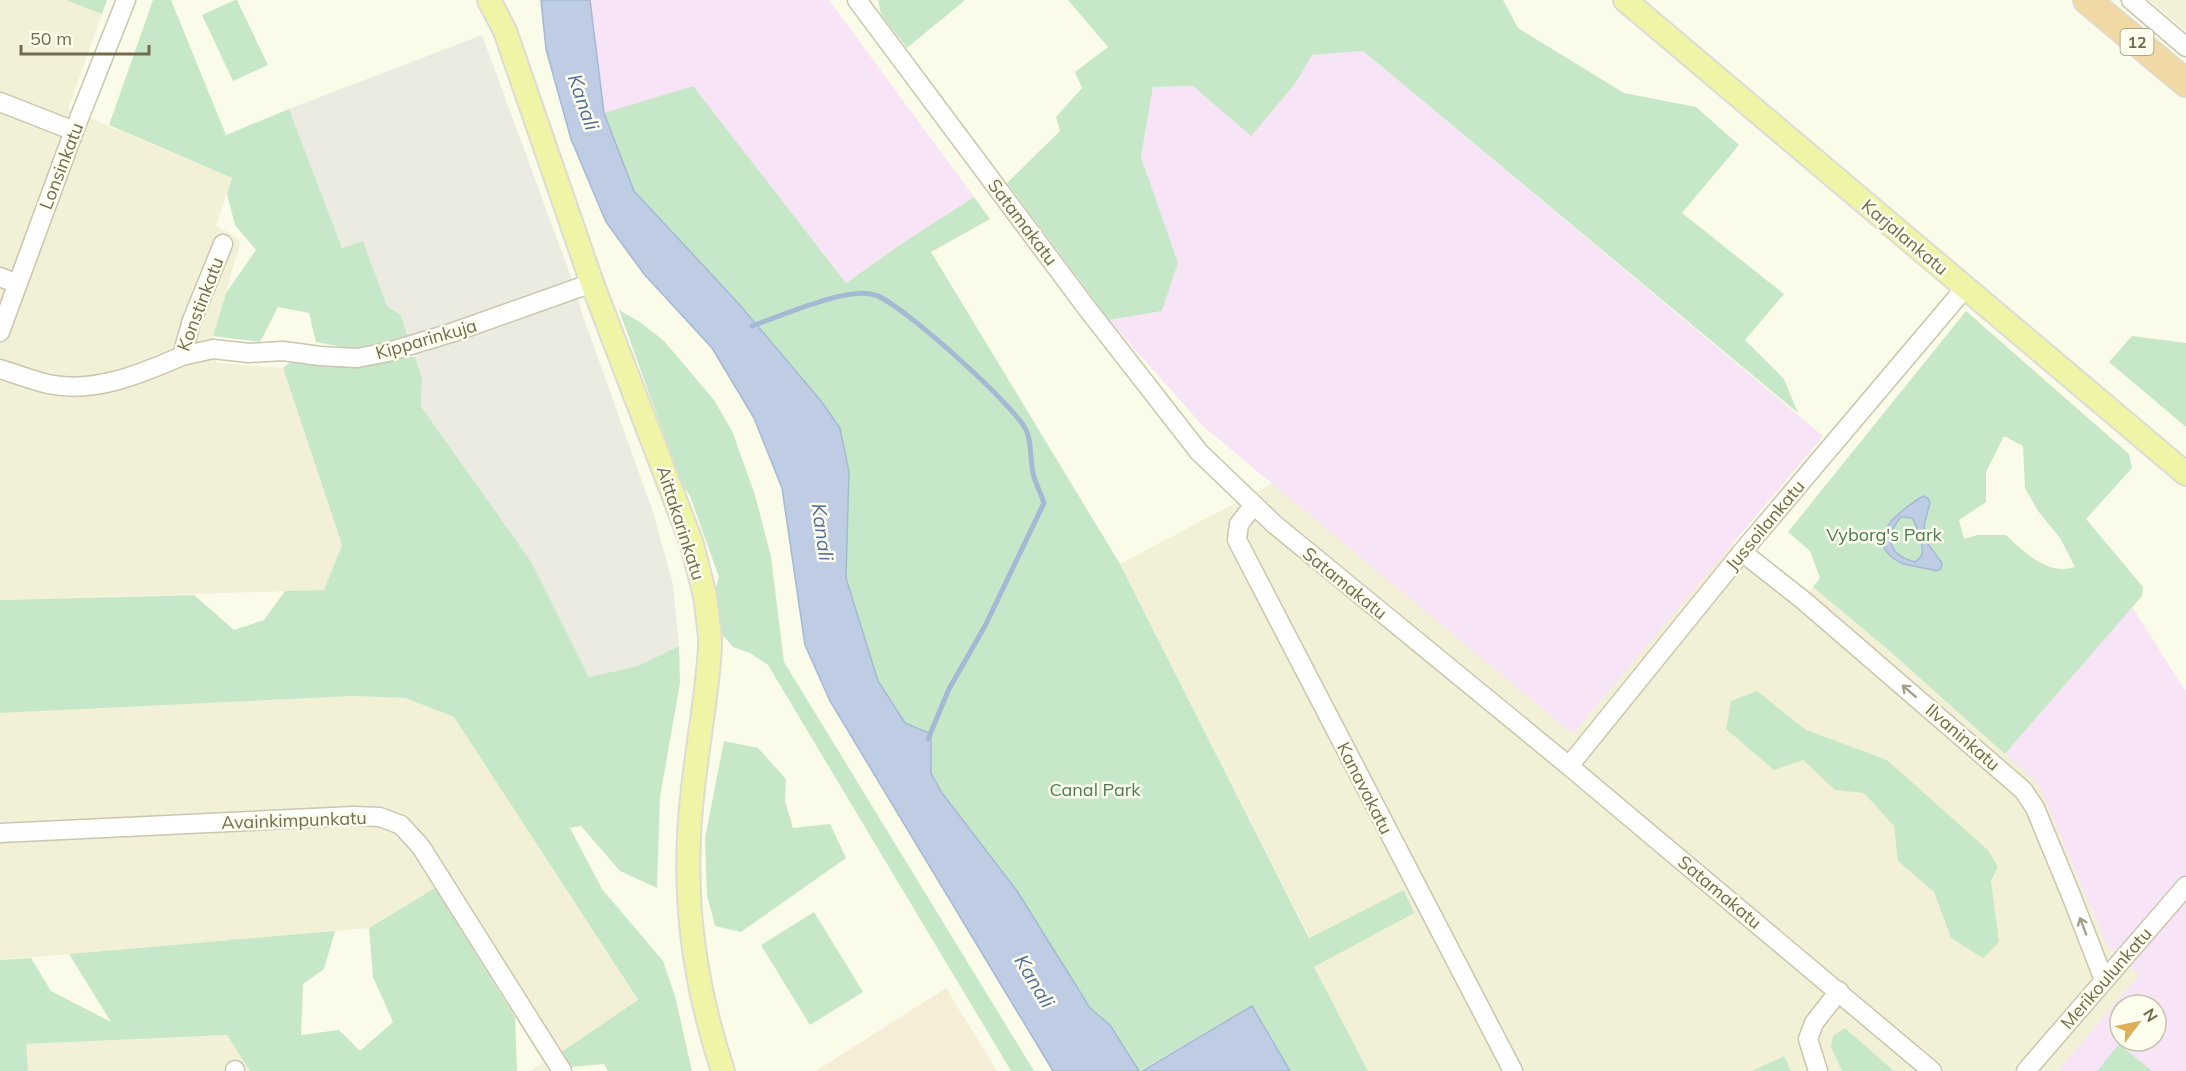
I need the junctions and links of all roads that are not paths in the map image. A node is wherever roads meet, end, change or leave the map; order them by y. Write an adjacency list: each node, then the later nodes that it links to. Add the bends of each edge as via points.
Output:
1 (126, 0): 10 (street, Lonsinkatu)
2 (489, 0): 13 (main road, Aittakarinkatu, via 505,31)
3 (857, 0): 20 (street, Satamakatu, via 1192,443)
4 (1625, 0): 15 (main road, Karjalankatu)
5 (2087, 0): 8 (highway, 12)
6 (2131, 0): 7 (street)
7 (2186, 47)
8 (2186, 83)
9 (0, 102): 10 (street)
10 (74, 131): 14 (street, Lonsinkatu)
11 (223, 244): 17 (street, Konstinkatu)
12 (0, 277): 14 (street)
13 (592, 283): 17 (street, Kipparinkuja, via 461,330 357,358 213,349); 28 (main road, Aittakarinkatu, via 692,544 705,596 710,648 689,837 689,909 695,958)
14 (17, 284): 16 (street, Lonsinkatu)
15 (1965, 288): 19 (main road, Karjalankatu); 21 (street, Jussoilankatu)
16 (0, 332)
17 (182, 356): 18 (street, Konstinkatu, via 141,374 80,387 50,384)
18 (0, 369)
19 (2186, 474)
20 (1254, 505): 22 (street, Satamakatu); 29 (street, Kanavakatu, via 1239,524 1237,540)
21 (1742, 552): 22 (street, Jussoilankatu); 25 (street, Ilvaninkatu, one-way to 21, via 2035,808 2023,790)
22 (1569, 766): 26 (street, Satamakatu)
23 (0, 833): 27 (street, Avainkimpunkatu, via 354,816 380,817 401,825 421,847)
24 (2186, 886): 25 (street, Merikoulunkatu)
25 (2104, 980): 32 (street, Merikoulunkatu)
26 (1839, 991): 30 (street, via 1814,1023 1808,1039); 31 (street, Satamakatu)
27 (562, 1071)
28 (723, 1071)
29 (1513, 1071)
30 (1818, 1071)
31 (1932, 1071)
32 (2026, 1071)

